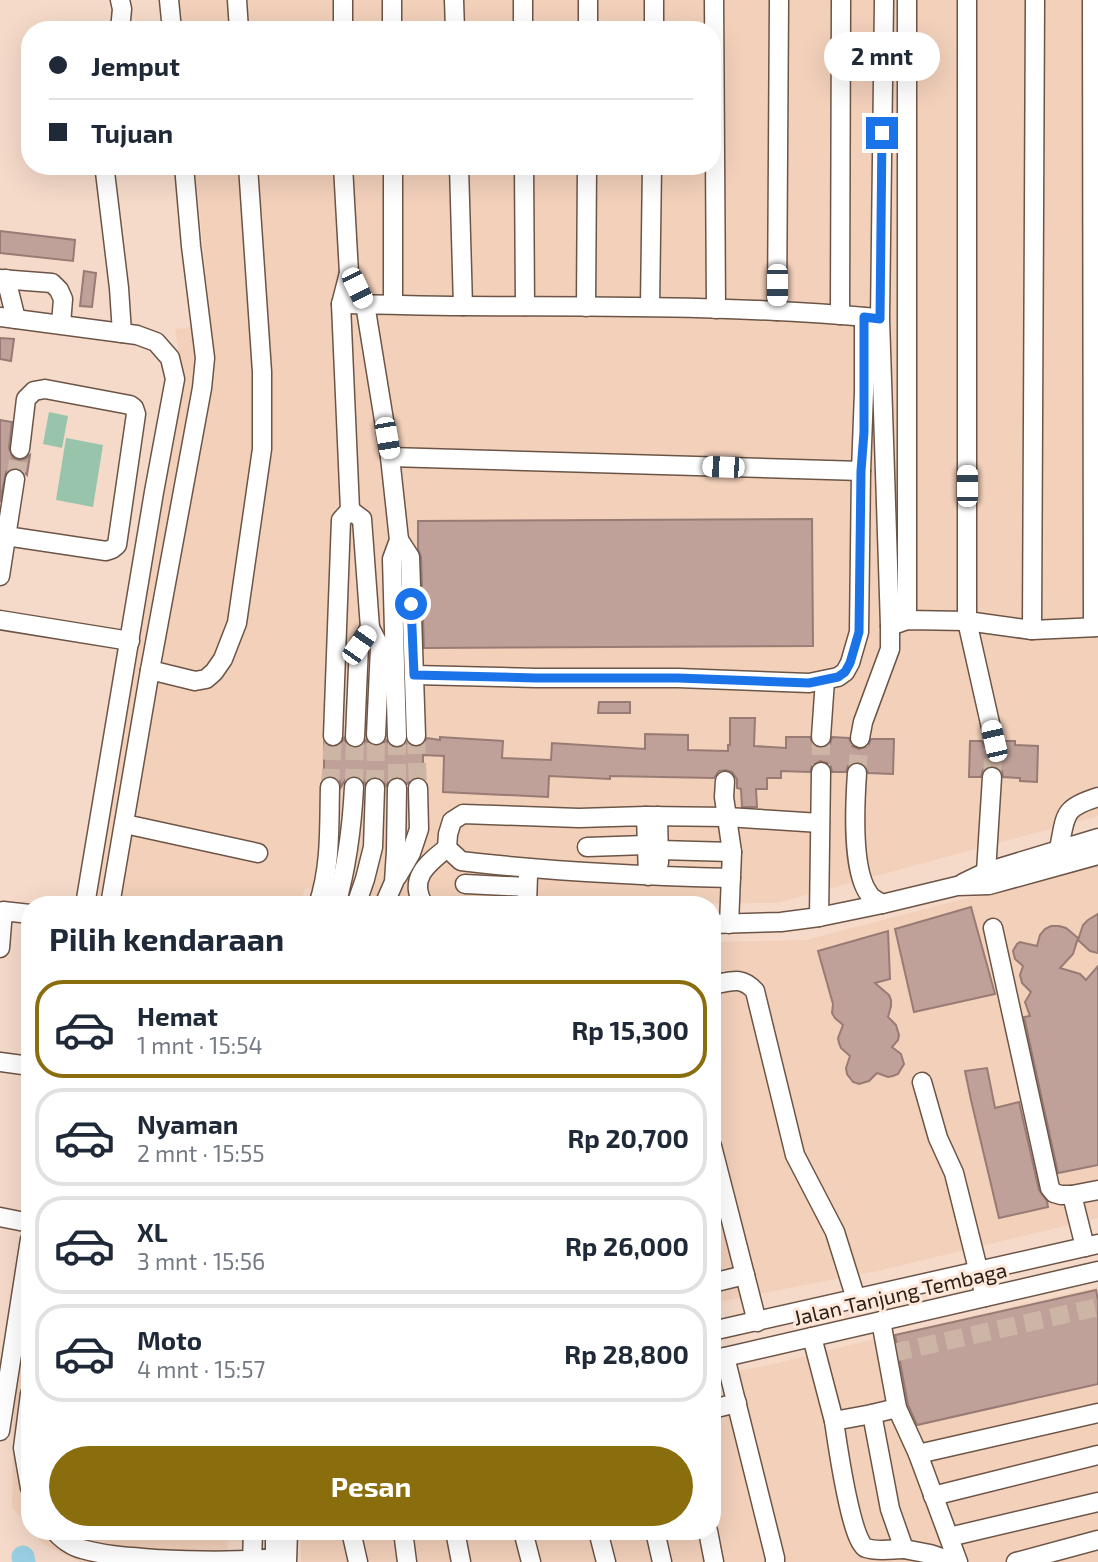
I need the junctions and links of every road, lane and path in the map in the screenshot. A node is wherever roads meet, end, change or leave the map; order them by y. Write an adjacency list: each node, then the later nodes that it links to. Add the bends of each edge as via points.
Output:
1 (120, 0): 18 (lane)
2 (169, 0): 19 (lane)
3 (237, 0): 20 (lane)
4 (343, 0): 21 (lane)
5 (392, 0): 22 (lane)
6 (454, 0): 23 (lane)
7 (523, 0): 24 (lane)
8 (588, 0): 25 (lane)
9 (654, 0): 26 (lane)
10 (715, 0): 27 (lane)
11 (779, 0): 48 (lane)
12 (841, 0): 49 (lane)
13 (884, 0): 51 (lane)
14 (907, 0): 66 (lane)
15 (967, 0): 65 (lane)
16 (1035, 0): 69 (lane)
17 (1092, 0): 67 (lane)
18 (121, 21)
19 (171, 21)
20 (238, 21)
21 (343, 21)
22 (392, 21)
23 (455, 21)
24 (523, 21)
25 (588, 21)
26 (654, 21)
27 (715, 21)
28 (105, 175): 53 (lane)
29 (185, 175): 71 (lane, via 205,358)
30 (249, 175): 71 (lane, via 262,372 262,449 237,622 223,659 206,678 195,681)
31 (344, 175): 38 (lane)
32 (393, 175): 42 (lane)
33 (459, 175): 43 (lane)
34 (524, 175): 44 (lane)
35 (587, 175): 46 (lane)
36 (652, 175): 45 (lane)
37 (716, 175): 47 (lane)
38 (349, 273): 40 (lane); 41 (lane)
39 (3, 279): 50 (lane); 52 (lane, via 52,283 63,299)
40 (341, 304): 41 (lane); 60 (lane)
41 (365, 304): 42 (lane); 55 (lane)
42 (393, 304): 43 (lane)
43 (463, 306): 44 (lane)
44 (525, 306): 46 (lane)
45 (650, 306): 46 (lane); 47 (lane)
46 (586, 307)
47 (716, 309): 48 (lane)
48 (777, 311): 49 (lane)
49 (840, 315): 51 (lane)
50 (8, 318): 52 (lane)
51 (872, 318): 56 (lane); 66 (lane)
52 (61, 324): 53 (lane)
53 (122, 333): 59 (lane, via 156,342 170,358 175,379)
54 (20, 449): 58 (lane, via 26,399 34,391 45,389 130,405 136,414)
55 (390, 457): 56 (lane); 62 (lane)
56 (861, 471): 73 (lane, via 859,632 845,672)
57 (15, 479): 61 (lane)
58 (126, 487): 59 (lane); 61 (lane, via 117,545 112,549)
59 (154, 492): 70 (lane)
60 (350, 510): 68 (lane, via 362,519); 74 (lane, via 341,520)
61 (6, 536): 63 (lane)
62 (399, 540): 72 (lane, via 410,557); 78 (lane, via 392,559)
63 (0, 576)
64 (0, 620): 70 (lane)
65 (967, 621): 66 (lane); 69 (lane); 81 (lane)
66 (898, 623): 80 (lane)
67 (1095, 627): 69 (lane)
68 (370, 628): 75 (lane, via 380,647); 77 (lane, via 359,645)
69 (1032, 630)
70 (130, 641): 112 (lane)
71 (150, 670): 96 (lane)
72 (414, 675): 73 (lane); 76 (lane)
73 (825, 680): 79 (lane)
74 (333, 736)
75 (376, 736)
76 (416, 736)
77 (355, 737)
78 (397, 737)
79 (821, 737)
80 (860, 738)
81 (994, 741)
82 (821, 772): 95 (lane)
83 (857, 773): 121 (lane, via 858,869 869,894)
84 (992, 777): 109 (lane)
85 (724, 782): 94 (lane)
86 (354, 787): 115 (lane, via 352,830)
87 (330, 788): 114 (lane)
88 (375, 788): 116 (lane, via 373,847)
89 (397, 788): 110 (lane)
90 (418, 788): 110 (lane, via 419,829)
91 (1098, 797): 101 (lane, via 1069,810)
92 (652, 816): 93 (lane); 94 (lane); 100 (lane)
93 (588, 817): 98 (lane); 99 (lane, via 464,814 452,821)
94 (727, 817): 95 (lane); 102 (lane)
95 (820, 823): 123 (lane)
96 (125, 824): 103 (lane); 113 (lane)
97 (1098, 838): 101 (lane)
98 (587, 847): 100 (lane); 106 (lane)
99 (447, 848): 105 (lane, via 461,861); 118 (lane, via 419,876)
100 (653, 848): 102 (lane); 107 (lane)
101 (1059, 849): 109 (lane)
102 (732, 852): 108 (lane)
103 (258, 853)
104 (1098, 855): 109 (lane)
105 (528, 868): 106 (lane); 119 (lane)
106 (586, 873): 107 (lane)
107 (654, 876): 108 (lane)
108 (732, 878): 124 (lane)
109 (987, 878): 121 (lane)
110 (394, 882): 117 (lane)
111 (464, 884): 119 (lane)
112 (87, 896)
113 (112, 896)
114 (321, 896)
115 (338, 896)
116 (359, 896)
117 (388, 896)
118 (420, 896)
119 (527, 896)
120 (2, 904): 122 (lane); 126 (lane)
121 (882, 905): 123 (lane)
122 (21, 911)
123 (820, 917): 124 (lane)
124 (721, 924)
125 (993, 928): 133 (lane, via 1051,1188 1054,1194)
126 (0, 948)
127 (721, 983): 143 (lane, via 740,980 755,991 795,1155 835,1232)
128 (0, 1062): 129 (lane)
129 (21, 1065)
130 (922, 1082): 137 (lane, via 937,1138 954,1173)
131 (721, 1181): 139 (lane)
132 (1098, 1190): 133 (lane)
133 (1072, 1195): 136 (lane)
134 (0, 1217): 135 (lane)
135 (21, 1221)
136 (1091, 1246): 137 (lane, Jalan Tanjung Tembaga)
137 (979, 1271): 142 (lane); 143 (lane, Jalan Tanjung Tembaga)
138 (1098, 1271): 142 (lane, Jalan Tanjung Tembaga)
139 (745, 1275): 140 (lane); 145 (lane)
140 (721, 1281)
141 (21, 1297): 156 (lane)
142 (985, 1297): 144 (lane, Jalan Tanjung Tembaga)
143 (856, 1299): 145 (lane, Jalan Tanjung Tembaga)
144 (881, 1321): 147 (lane, Jalan Tanjung Tembaga); 152 (lane)
145 (757, 1322): 146 (lane, Jalan Tanjung Tembaga)
146 (721, 1329)
147 (812, 1337): 148 (lane, Jalan Tanjung Tembaga); 155 (lane)
148 (721, 1358)
149 (721, 1363): 150 (lane)
150 (737, 1403): 151 (lane); 184 (lane)
151 (721, 1407)
152 (897, 1408): 154 (lane); 157 (lane)
153 (1098, 1413): 157 (lane)
154 (872, 1414): 155 (lane); 174 (lane, via 890,1509)
155 (834, 1421): 174 (lane, via 859,1542 864,1547)
156 (0, 1431)
157 (918, 1454): 159 (lane)
158 (1098, 1455): 159 (lane)
159 (933, 1496): 161 (lane)
160 (1098, 1502): 161 (lane)
161 (948, 1537): 185 (lane)
162 (66, 1540): 175 (lane, via 79,1549 125,1557)
163 (253, 1540): 175 (lane)
164 (276, 1540): 176 (lane)
165 (285, 1540): 176 (lane)
166 (353, 1540): 177 (lane)
167 (404, 1540): 178 (lane)
168 (457, 1540): 179 (lane)
169 (525, 1540): 180 (lane)
170 (600, 1540): 181 (lane)
171 (657, 1540): 182 (lane)
172 (710, 1540): 183 (lane)
173 (1098, 1540): 186 (lane)
174 (904, 1549): 185 (lane)
175 (252, 1561): 176 (lane)
176 (279, 1561)
177 (358, 1562)
178 (407, 1562)
179 (461, 1562)
180 (531, 1562)
181 (606, 1562)
182 (662, 1562)
183 (714, 1562)
184 (775, 1562)
185 (956, 1562)
186 (1016, 1562)

